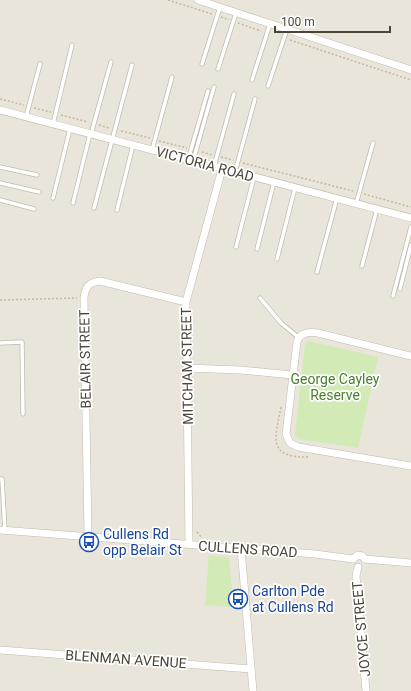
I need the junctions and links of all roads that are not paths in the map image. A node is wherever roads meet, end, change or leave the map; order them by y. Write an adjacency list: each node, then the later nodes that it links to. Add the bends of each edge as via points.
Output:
1 (198, 0): 2 (street)
2 (220, 7): 3 (street); 9 (lane)
3 (236, 13): 4 (street); 11 (lane)
4 (270, 24): 5 (street); 14 (lane)
5 (287, 29): 12 (street); 15 (lane)
6 (72, 45): 22 (lane)
7 (111, 62): 24 (lane)
8 (40, 64): 21 (lane)
9 (202, 64)
10 (132, 65): 25 (lane)
11 (218, 68)
12 (411, 70)
13 (172, 77): 28 (lane)
14 (252, 80)
15 (268, 86)
16 (214, 87): 29 (lane)
17 (208, 91): 29 (lane)
18 (234, 94): 30 (lane)
19 (255, 99): 33 (lane)
20 (0, 110): 21 (street, VICTORIA ROAD)
21 (26, 117): 22 (street, VICTORIA ROAD)
22 (53, 124): 23 (street, VICTORIA ROAD)
23 (70, 129): 24 (street, VICTORIA ROAD); 40 (lane)
24 (91, 134): 25 (street, VICTORIA ROAD); 43 (lane)
25 (112, 140): 27 (street, VICTORIA ROAD); 45 (lane)
26 (373, 143): 44 (lane)
27 (133, 145): 28 (street, VICTORIA ROAD); 48 (lane)
28 (152, 150): 29 (street, VICTORIA ROAD)
29 (191, 160): 30 (street, VICTORIA ROAD)
30 (214, 166): 32 (street, VICTORIA ROAD)
31 (0, 167): 34 (lane)
32 (222, 169): 33 (street, VICTORIA ROAD); 60 (street, MITCHAM STREET)
33 (234, 172): 35 (street, VICTORIA ROAD)
34 (37, 175)
35 (254, 177): 36 (street, VICTORIA ROAD); 52 (lane)
36 (274, 182): 38 (street, VICTORIA ROAD); 53 (lane)
37 (0, 183): 39 (lane)
38 (295, 188): 41 (street, VICTORIA ROAD); 54 (lane)
39 (39, 192)
40 (53, 198)
41 (336, 198): 44 (street, VICTORIA ROAD); 56 (lane)
42 (0, 200): 46 (lane)
43 (73, 203)
44 (356, 204): 47 (street, VICTORIA ROAD)
45 (94, 208)
46 (34, 209)
47 (377, 209): 49 (street, VICTORIA ROAD); 55 (lane)
48 (117, 210)
49 (411, 218)
50 (411, 227): 58 (lane)
51 (411, 245): 57 (lane)
52 (236, 247)
53 (257, 249)
54 (276, 259)
55 (362, 266)
56 (317, 272)
57 (400, 289)
58 (393, 296)
59 (260, 298): 61 (lane)
60 (186, 302): 64 (street, MITCHAM STREET); 70 (street, BELAIR STREET, via 100,281 90,283 85,292)
61 (298, 338): 63 (street, via 306,333 318,333); 65 (street)
62 (0, 343): 66 (lane, via 22,342)
63 (411, 356)
64 (187, 368): 65 (street); 71 (street, MITCHAM STREET)
65 (292, 375): 67 (street, via 286,434 290,443 298,447)
66 (23, 414)
67 (411, 466)
68 (0, 478): 69 (lane)
69 (3, 530): 70 (street, CULLENS ROAD)
70 (88, 536): 71 (street, CULLENS ROAD)
71 (189, 544): 72 (street, CULLENS ROAD)
72 (241, 548): 73 (street, CULLENS ROAD); 78 (street)
73 (353, 559): 74 (street, via 358,555); 76 (street, via 353,564)
74 (365, 560): 75 (street); 76 (street, via 363,566)
75 (411, 563)
76 (358, 567): 80 (street, JOYCE STREET, via 356,576)
77 (0, 650): 78 (street, BLENMAN AVENUE)
78 (251, 668): 79 (street)
79 (253, 691)
80 (366, 691)

